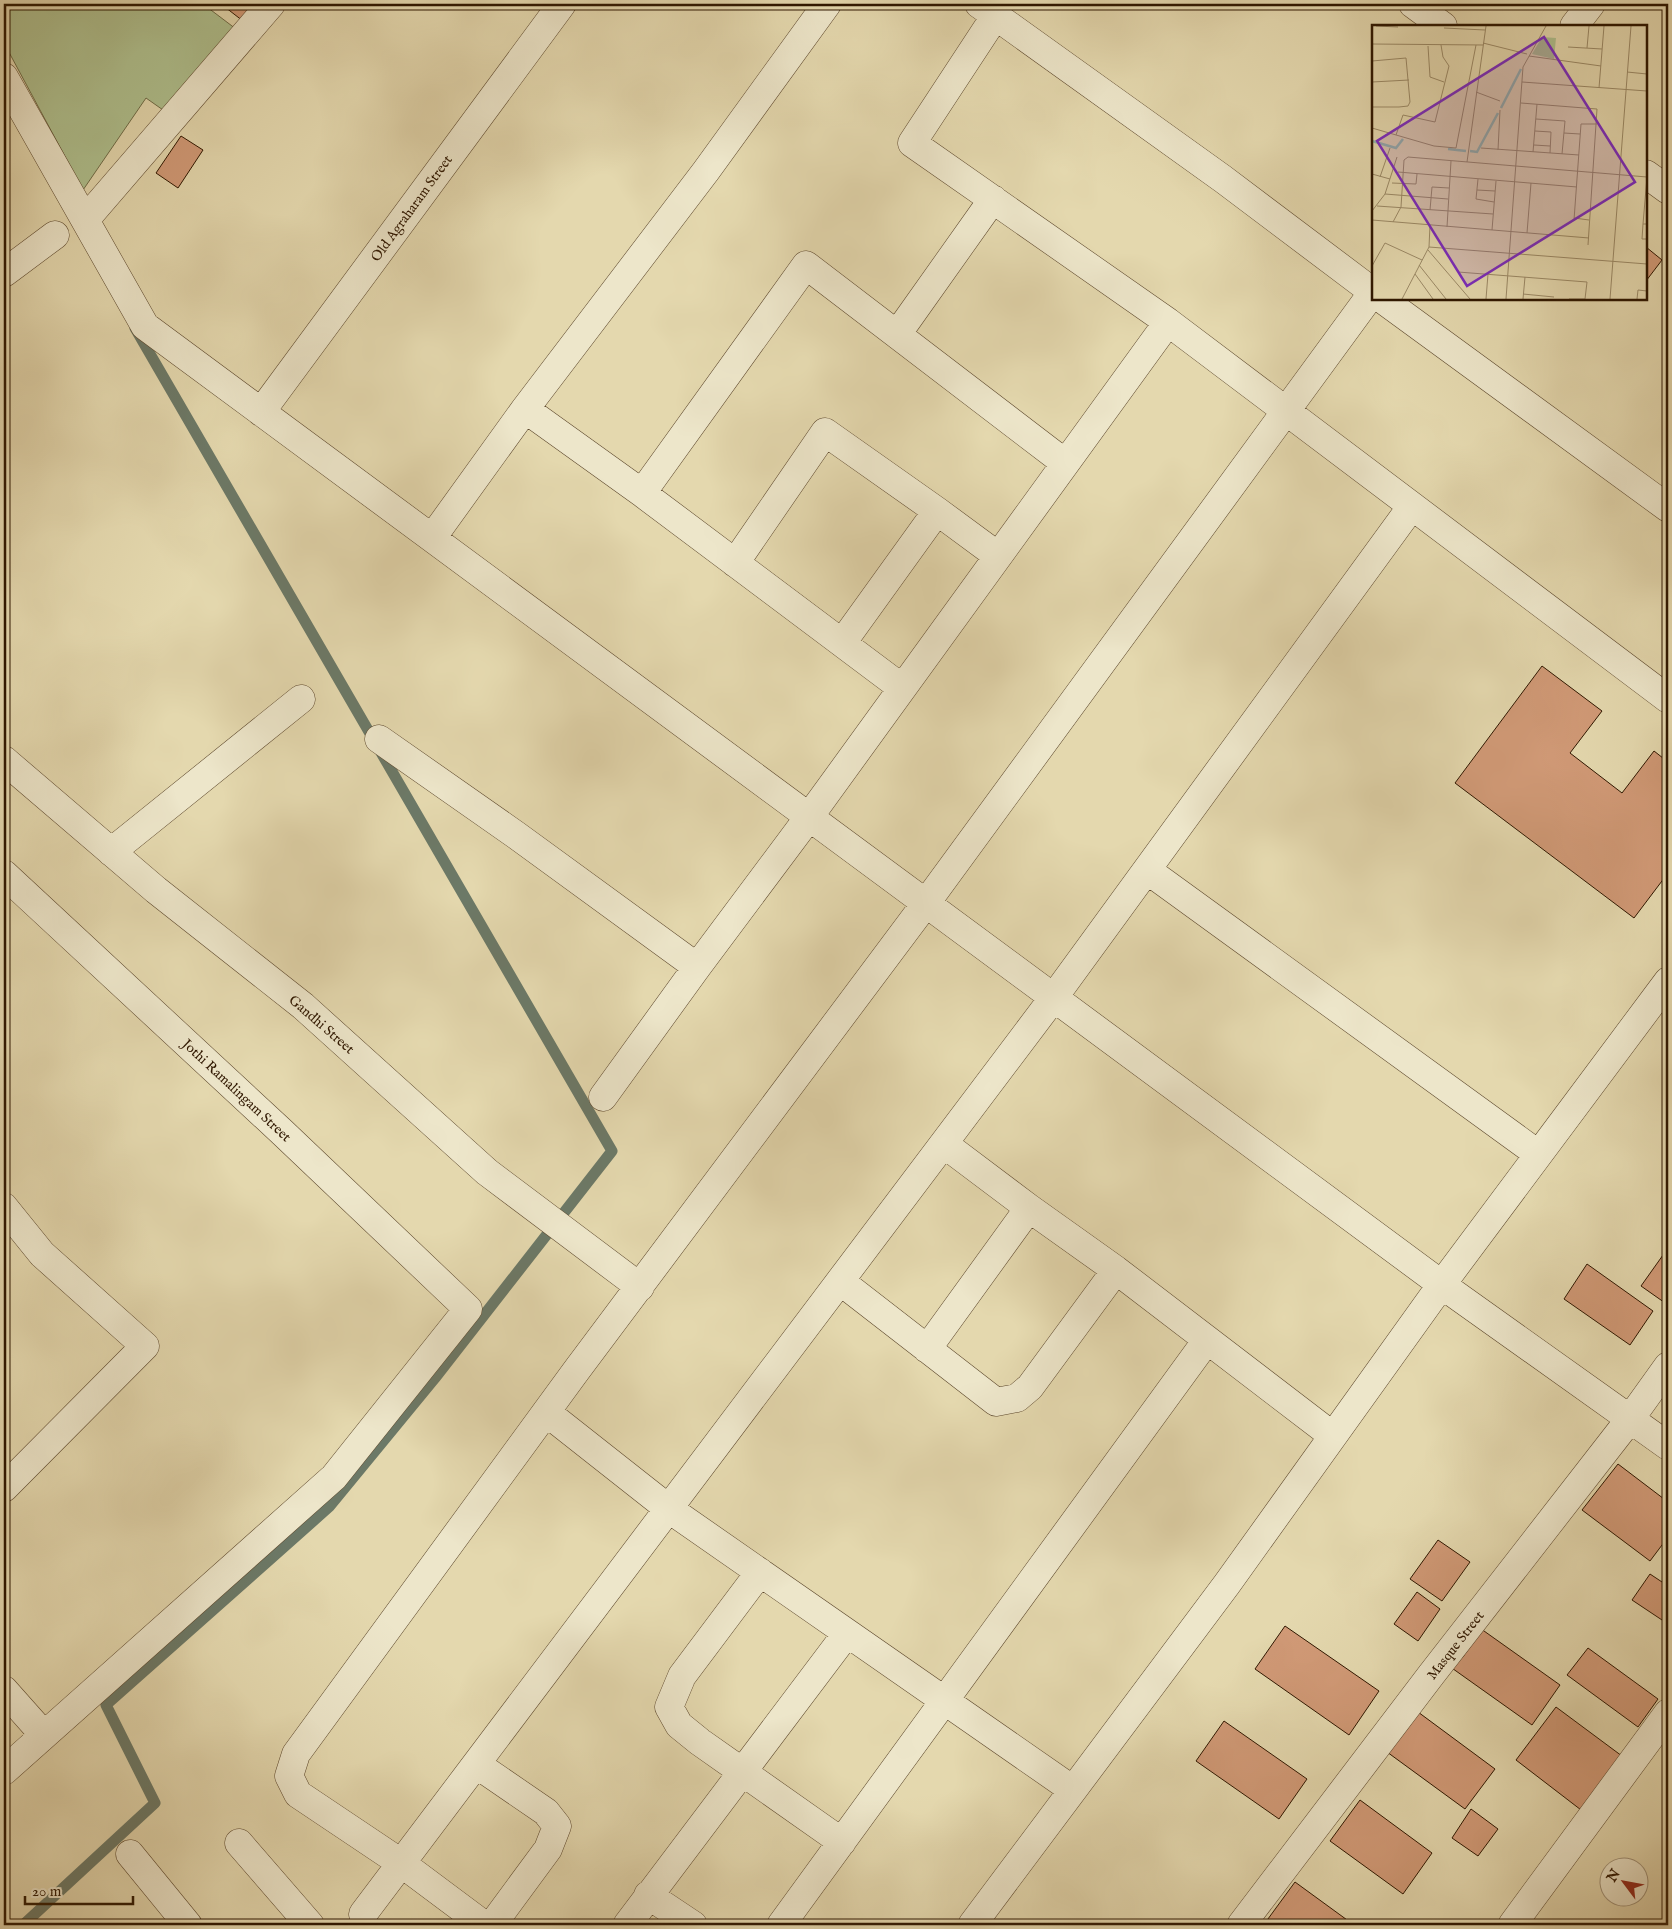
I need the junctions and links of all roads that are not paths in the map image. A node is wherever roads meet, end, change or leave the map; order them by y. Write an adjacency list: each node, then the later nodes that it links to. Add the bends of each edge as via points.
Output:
1 (271, 4): 13 (street)
2 (562, 4): 23 (street, Old Agraharam Street)
3 (827, 4): 21 (street, via 706,171)
4 (1413, 4): 7 (street)
5 (1591, 4): 8 (street)
6 (987, 9): 12 (street, via 912,143); 16 (street)
7 (1442, 25)
8 (1575, 25)
9 (4, 77): 13 (street)
10 (1647, 175): 11 (street)
11 (1668, 190)
12 (993, 199): 19 (street); 20 (street)
13 (85, 220): 23 (street, via 145,326)
14 (55, 235): 15 (street)
15 (4, 273)
16 (1372, 291)
17 (1372, 293): 22 (street)
18 (1383, 300): 27 (street)
19 (1168, 322): 22 (street); 24 (street)
20 (898, 333): 24 (street); 25 (street, via 806,265)
21 (525, 409): 25 (street); 29 (street)
22 (1288, 411): 26 (street); 42 (street)
23 (261, 412): 29 (street)
24 (1066, 463): 30 (street)
25 (642, 493): 31 (street)
26 (1412, 506): 34 (street); 40 (street)
27 (1668, 508)
28 (937, 511): 30 (street); 31 (street, via 825,432); 32 (street)
29 (432, 538): 38 (street)
30 (998, 556): 33 (street)
31 (735, 563): 32 (street)
32 (842, 643): 33 (street)
33 (902, 688): 38 (street)
34 (1665, 690)
35 (301, 699): 39 (street)
36 (379, 739): 43 (street)
37 (4, 760): 39 (street, Gandhi Street)
38 (809, 817): 42 (street); 43 (street)
39 (111, 852): 54 (street, Gandhi Street, via 303,1006 487,1172)
40 (1147, 870): 45 (street); 48 (street)
41 (4, 874): 69 (street, Jothi Ramalingam Street, via 468,1309 334,1477)
42 (926, 903): 45 (street); 54 (street)
43 (697, 967): 46 (street)
44 (1668, 981): 48 (street)
45 (1054, 997): 47 (street); 53 (street)
46 (604, 1097)
47 (944, 1144): 50 (street); 52 (street)
48 (1538, 1154): 53 (street)
49 (4, 1207): 62 (street, via 42,1254 145,1346)
50 (1029, 1208): 51 (street); 56 (street)
51 (1116, 1270): 55 (street); 56 (street, via 1030,1387 1017,1398 996,1402)
52 (840, 1282): 56 (street); 63 (street)
53 (1442, 1284): 59 (street); 60 (street)
54 (640, 1287): 58 (street)
55 (1207, 1340): 60 (street); 67 (street)
56 (927, 1349)
57 (1668, 1366): 59 (street, Masque Street)
58 (546, 1412): 63 (street); 77 (street, via 296,1754 289,1776 298,1794)
59 (1630, 1419): 61 (street); 88 (street, Masque Street)
60 (1332, 1436): 73 (street, via 1227,1584)
61 (1668, 1446)
62 (4, 1488)
63 (669, 1508): 64 (street); 70 (street)
64 (760, 1572): 65 (street); 72 (street, via 682,1676 669,1707 679,1725)
65 (847, 1633): 67 (street); 72 (street)
66 (4, 1690): 69 (street)
67 (944, 1701): 73 (street); 74 (street)
68 (1668, 1713): 89 (street)
69 (44, 1735): 71 (street)
70 (476, 1764): 77 (street); 84 (street, via 546,1812 557,1826 548,1849)
71 (4, 1771)
72 (742, 1772): 74 (street); 78 (street)
73 (1072, 1790): 80 (street)
74 (842, 1842): 87 (street)
75 (239, 1843): 82 (street)
76 (130, 1854): 81 (street)
77 (401, 1863): 79 (street); 83 (street)
78 (648, 1894): 85 (street); 86 (street)
79 (363, 1914)
80 (977, 1923)
81 (188, 1925)
82 (310, 1925)
83 (484, 1925)
84 (492, 1925)
85 (627, 1925)
86 (693, 1925)
87 (781, 1925)
88 (1241, 1925)
89 (1512, 1925)

